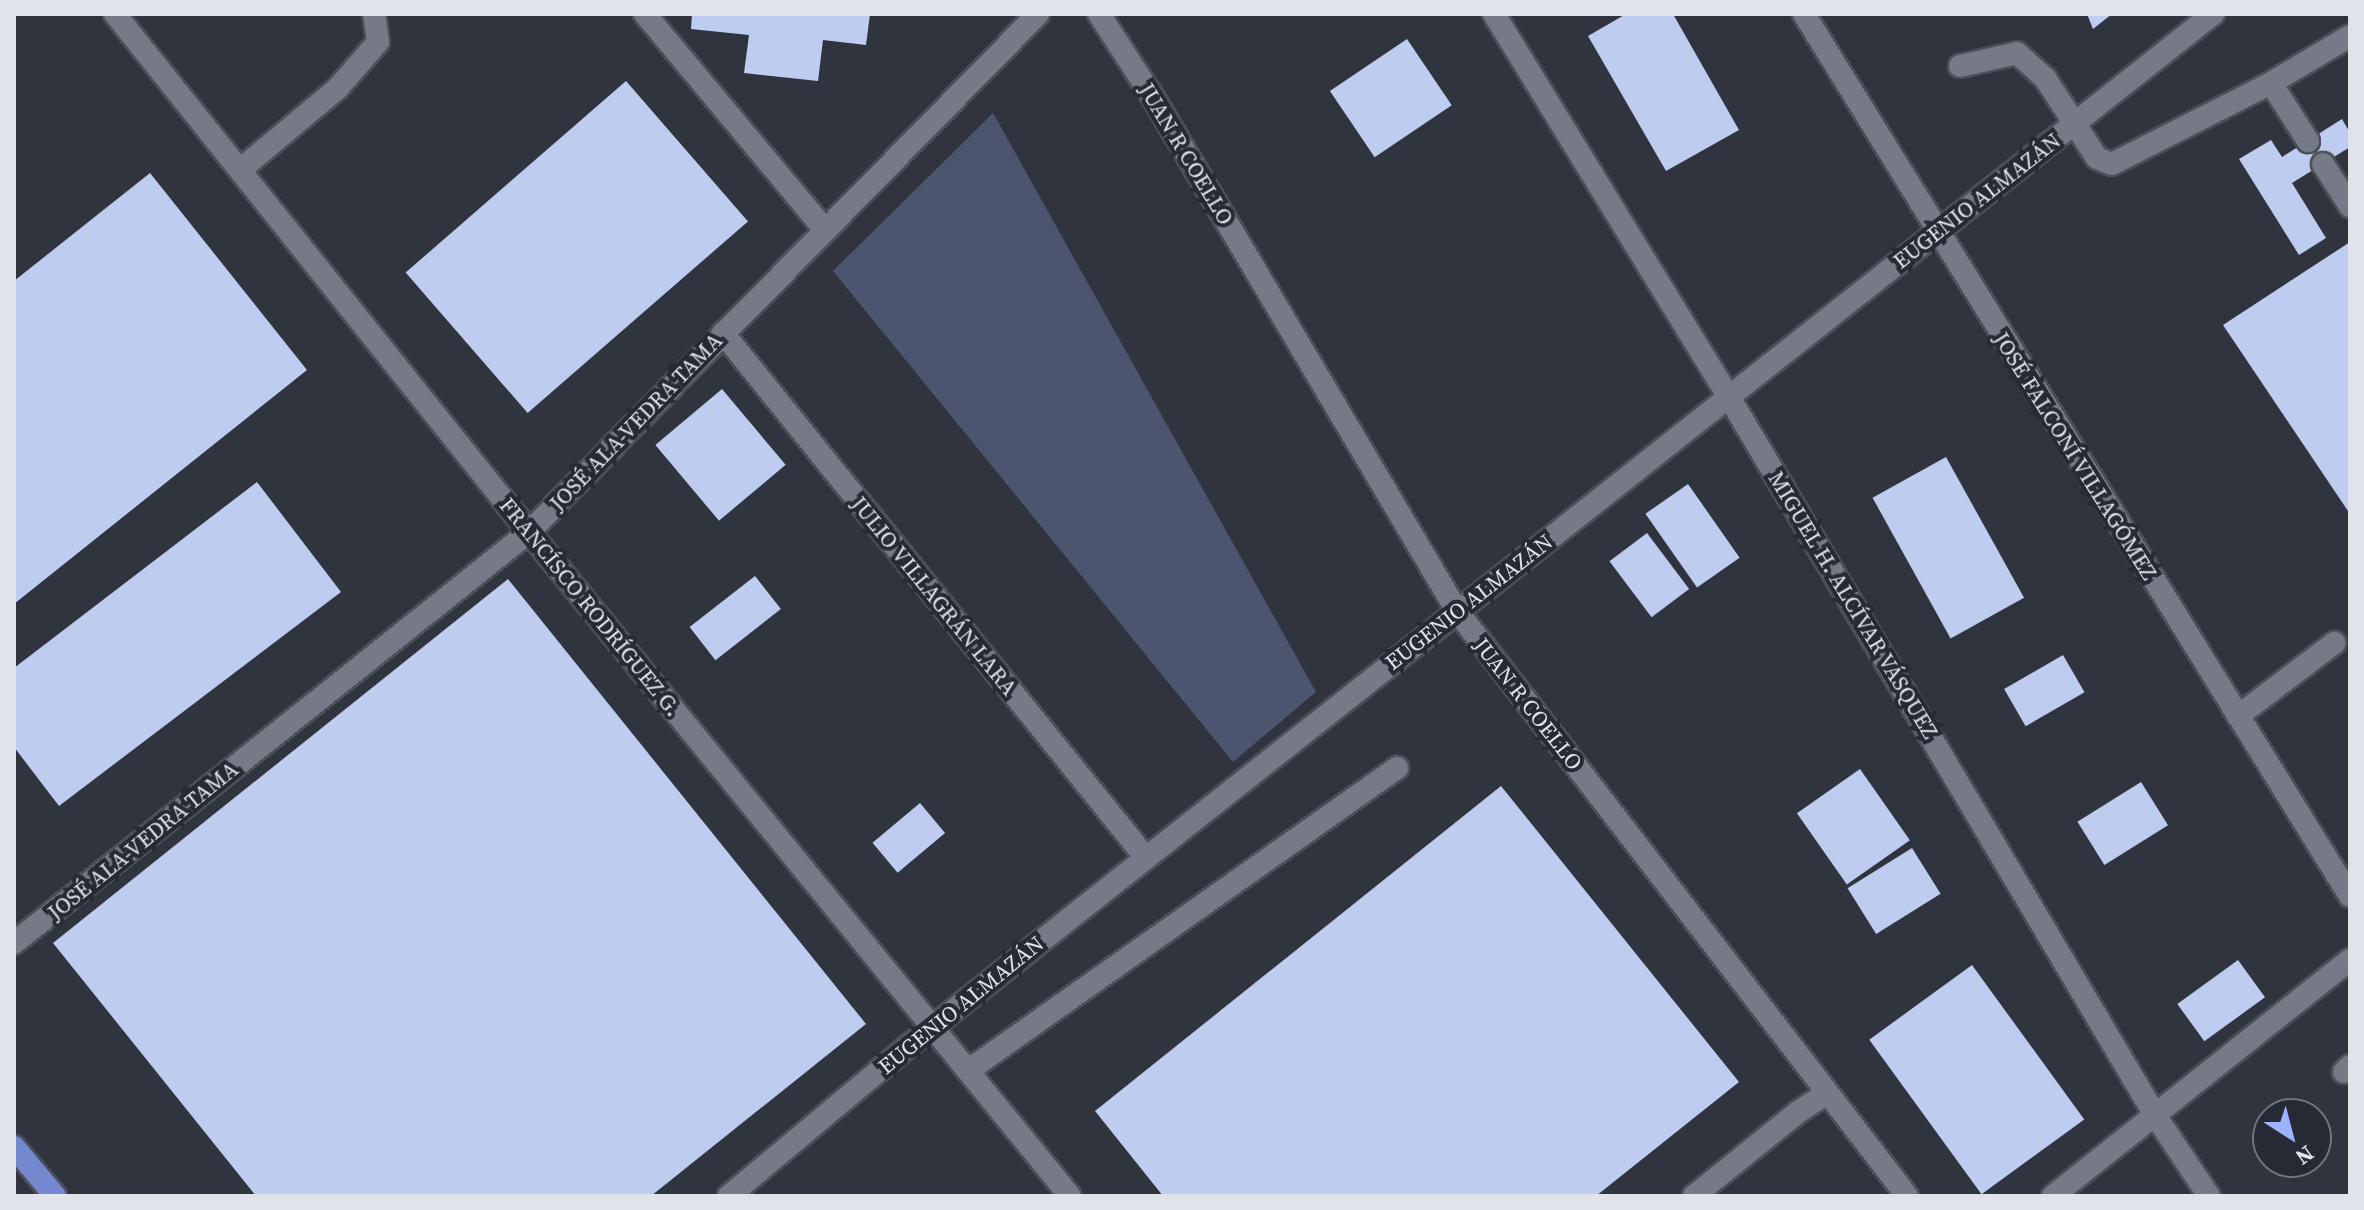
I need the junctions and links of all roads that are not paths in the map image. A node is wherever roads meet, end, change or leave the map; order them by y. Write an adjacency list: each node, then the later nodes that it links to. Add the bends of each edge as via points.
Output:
1 (115, 14): 15 (street, FRANCÍSCO RODRÍGUEZ G.)
2 (374, 14): 15 (street, via 378,42 337,89)
3 (645, 14): 17 (street)
4 (1038, 14): 17 (street, JOSÉ ALA-VEDRA TAMA)
5 (1099, 14): 22 (street, JUAN R COELLO)
6 (1494, 14): 20 (street, MIGUEL H. ALCÍVAR VÁSQUEZ)
7 (1804, 14): 18 (street, JOSÉ FALCONÍ VILLAGÓMEZ)
8 (2213, 14): 12 (street, EUGENIO ALMAZÁN)
9 (2350, 36): 11 (street)
10 (1960, 66): 12 (street, via 2017,53 2045,78)
11 (2271, 83): 12 (street, via 2112,164 2097,158); 13 (street)
12 (2074, 124): 18 (street, EUGENIO ALMAZÁN)
13 (2308, 141)
14 (2323, 164): 16 (street)
15 (240, 170): 21 (street, FRANCÍSCO RODRÍGUEZ G.)
16 (2350, 206)
17 (824, 229): 19 (street, JOSÉ ALA-VEDRA TAMA)
18 (1936, 233): 20 (street, EUGENIO ALMAZÁN); 24 (street, JOSÉ FALCONÍ VILLAGÓMEZ)
19 (723, 333): 21 (street, JOSÉ ALA-VEDRA TAMA); 26 (street, JULIO VILLAGRÁN LARA)
20 (1729, 397): 22 (street, EUGENIO ALMAZÁN); 33 (street, MIGUEL H. ALCÍVAR VÁSQUEZ)
21 (529, 532): 28 (street, JOSÉ ALA-VEDRA TAMA); 30 (street, FRANCÍSCO RODRÍGUEZ G.)
22 (1457, 611): 26 (street, EUGENIO ALMAZÁN); 32 (street, JUAN R COELLO)
23 (2334, 643): 24 (street)
24 (2238, 716): 27 (street, JOSÉ FALCONÍ VILLAGÓMEZ)
25 (1397, 768): 31 (street)
26 (1146, 858): 30 (street, EUGENIO ALMAZÁN)
27 (2350, 896)
28 (14, 943)
29 (2350, 960): 33 (street)
30 (933, 1026): 31 (street, FRANCÍSCO RODRÍGUEZ G.); 36 (street, EUGENIO ALMAZÁN)
31 (969, 1070): 37 (street, FRANCÍSCO RODRÍGUEZ G.)
32 (1827, 1093): 38 (street); 39 (street, JUAN R COELLO)
33 (2155, 1115): 40 (street); 41 (street, MIGUEL H. ALCÍVAR VÁSQUEZ)
34 (14, 1147): 35 (main road)
35 (55, 1196)
36 (729, 1196)
37 (1070, 1196)
38 (1694, 1196)
39 (1907, 1196)
40 (2053, 1196)
41 (2209, 1196)

